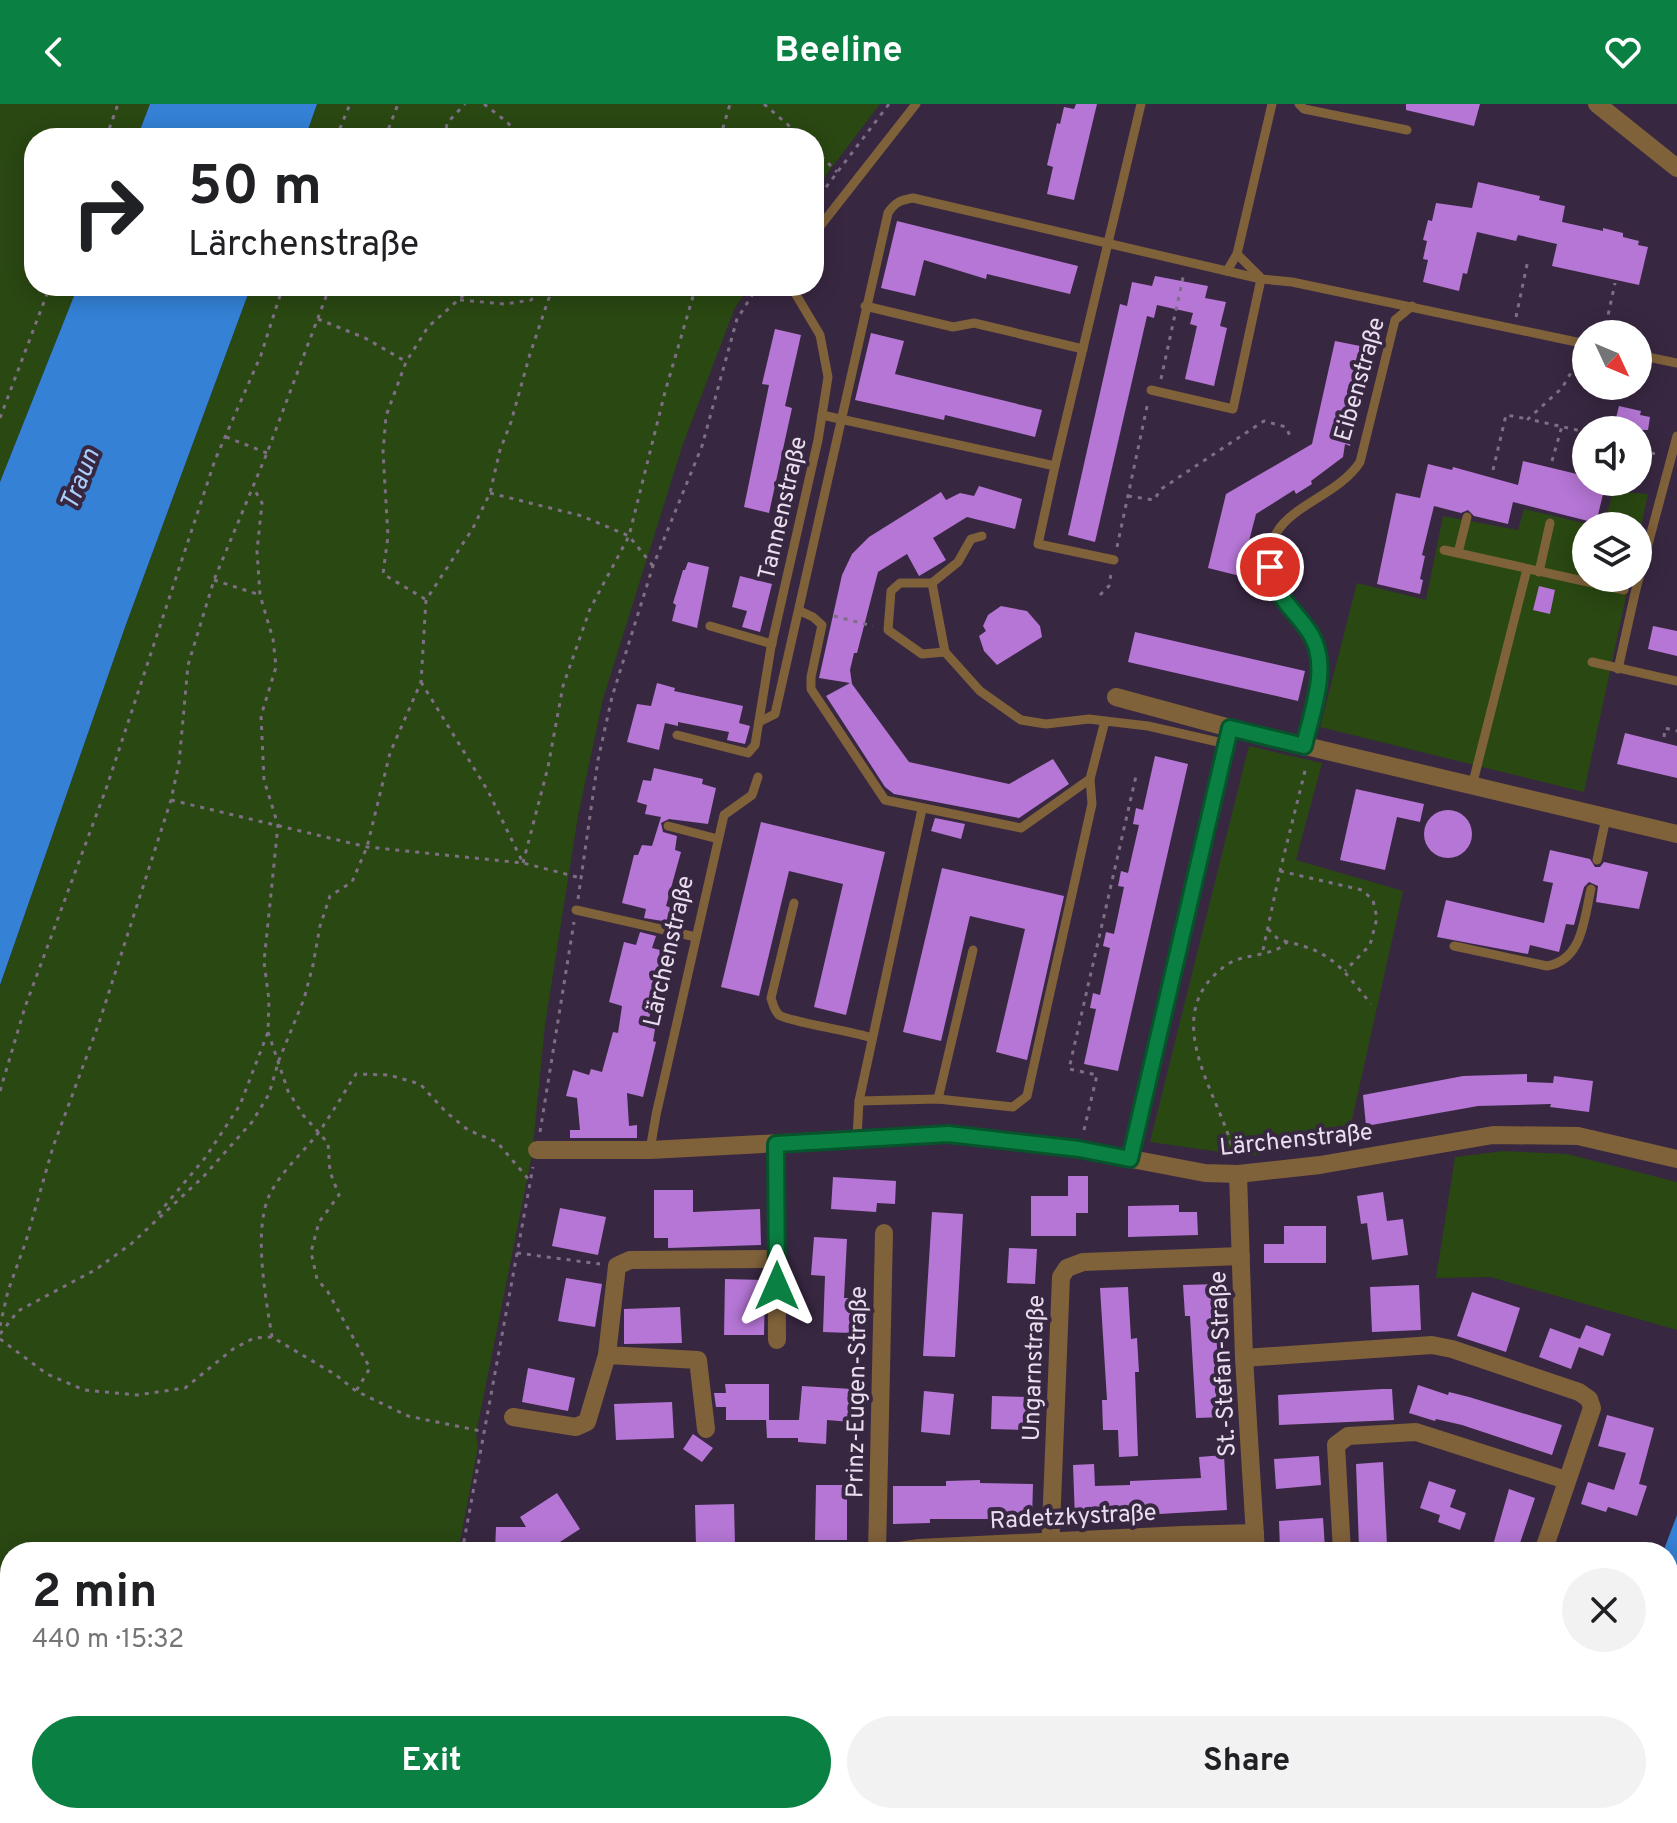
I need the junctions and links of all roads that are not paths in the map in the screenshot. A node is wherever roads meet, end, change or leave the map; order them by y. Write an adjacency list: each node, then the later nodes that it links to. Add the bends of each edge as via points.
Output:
1 (916, 104): 8 (lane)
2 (1141, 104): 9 (lane)
3 (1272, 104): 10 (lane)
4 (1299, 104): 6 (lane)
5 (1597, 104): 7 (street)
6 (1407, 130)
7 (1677, 168)
8 (824, 221)
9 (1110, 244): 11 (lane); 14 (lane, via 913,198 901,200 888,213); 17 (lane)
10 (1237, 254): 11 (lane); 12 (lane)
11 (1227, 271): 12 (lane)
12 (1261, 279): 15 (lane); 20 (lane, via 1233,409)
13 (797, 296): 21 (lane, Tannenstraße, via 820,335 828,377)
14 (865, 306): 17 (lane, via 953,327 974,323); 22 (lane)
15 (1412, 306): 16 (lane); 47 (lane, Eibenstraße, via 1395,320 1360,462 1351,476 1285,522 1269,551 1274,588 1319,651)
16 (1572, 341)
17 (1083, 349): 24 (lane)
18 (1652, 358): 19 (lane)
19 (1677, 363)
20 (1151, 390)
21 (822, 415): 22 (lane); 37 (lane, Tannenstraße)
22 (841, 419): 24 (lane); 35 (lane)
23 (1677, 436): 40 (lane)
24 (1055, 466): 30 (lane, via 1038,544)
25 (1467, 517): 29 (lane)
26 (1550, 523): 32 (lane)
27 (982, 536): 34 (lane, via 971,539 958,562)
28 (1444, 550): 29 (lane)
29 (1458, 553): 31 (lane)
30 (1114, 560)
31 (1527, 569): 32 (lane); 50 (lane)
32 (1539, 572): 33 (lane)
33 (1572, 579)
34 (932, 583): 38 (lane); 38 (lane, via 900,583 891,591 888,630 922,654)
35 (800, 611): 44 (lane, via 775,714); 51 (lane, via 822,625 811,689 885,800)
36 (710, 626): 37 (lane)
37 (772, 644): 44 (lane, Tannenstraße)
38 (945, 652): 43 (lane, via 980,691 1021,720)
39 (1592, 662): 40 (lane)
40 (1618, 669): 41 (lane)
41 (1677, 681)
42 (1116, 697): 46 (street)
43 (1105, 721): 46 (lane); 49 (lane)
44 (759, 722): 45 (lane, Tannenstraße, via 748,753)
45 (677, 735)
46 (1228, 736): 47 (street); 70 (street)
47 (1308, 747): 50 (street)
48 (758, 777): 55 (lane, Lärchenstraße, via 752,795 724,815)
49 (1090, 779): 51 (lane, via 1021,828); 64 (lane, via 1092,804 1027,1096 1013,1107)
50 (1472, 786): 52 (street)
51 (922, 809): 63 (lane)
52 (1606, 818): 54 (street); 56 (lane)
53 (668, 826): 55 (lane)
54 (1677, 834)
55 (718, 839): 60 (lane, Lärchenstraße)
56 (1597, 860)
57 (1591, 889): 61 (lane, via 1577,946 1558,964)
58 (794, 903): 63 (lane, via 771,998 774,1007 784,1017)
59 (576, 910): 60 (lane)
60 (696, 937): 69 (lane, Lärchenstraße)
61 (1454, 946)
62 (973, 950): 64 (lane)
63 (872, 1038): 65 (lane)
64 (938, 1099): 65 (lane)
65 (859, 1101): 66 (lane)
66 (857, 1138): 67 (street, Lärchenstraße); 70 (street, Lärchenstraße, via 948,1134)
67 (776, 1144): 69 (street, Lärchenstraße); 75 (street)
68 (537, 1150): 69 (street, Lärchenstraße)
69 (650, 1150)
70 (1130, 1159): 72 (street, Lärchenstraße)
71 (1677, 1159): 72 (street, Lärchenstraße, via 1578,1136 1493,1135)
72 (1238, 1174): 74 (street, St.-Stefan-Straße)
73 (884, 1233): 82 (street, Prinz-Eugen-Straße)
74 (1241, 1256): 78 (street, St.-Stefan-Straße); 83 (street, Ungarnstraße, via 1083,1262 1067,1268 1059,1286)
75 (777, 1259): 76 (street); 77 (street, via 630,1260 617,1266)
76 (777, 1340)
77 (607, 1355): 79 (street, via 587,1422 576,1427); 80 (street, via 698,1360)
78 (1244, 1358): 81 (street, via 1432,1345 1579,1392 1592,1408); 84 (street, St.-Stefan-Straße)
79 (513, 1417)
80 (706, 1429)
81 (1566, 1480): 85 (street, via 1416,1432 1348,1436 1336,1445); 86 (street)
82 (877, 1542)
83 (1050, 1542)
84 (1256, 1542)
85 (1341, 1542)
86 (1546, 1542)

